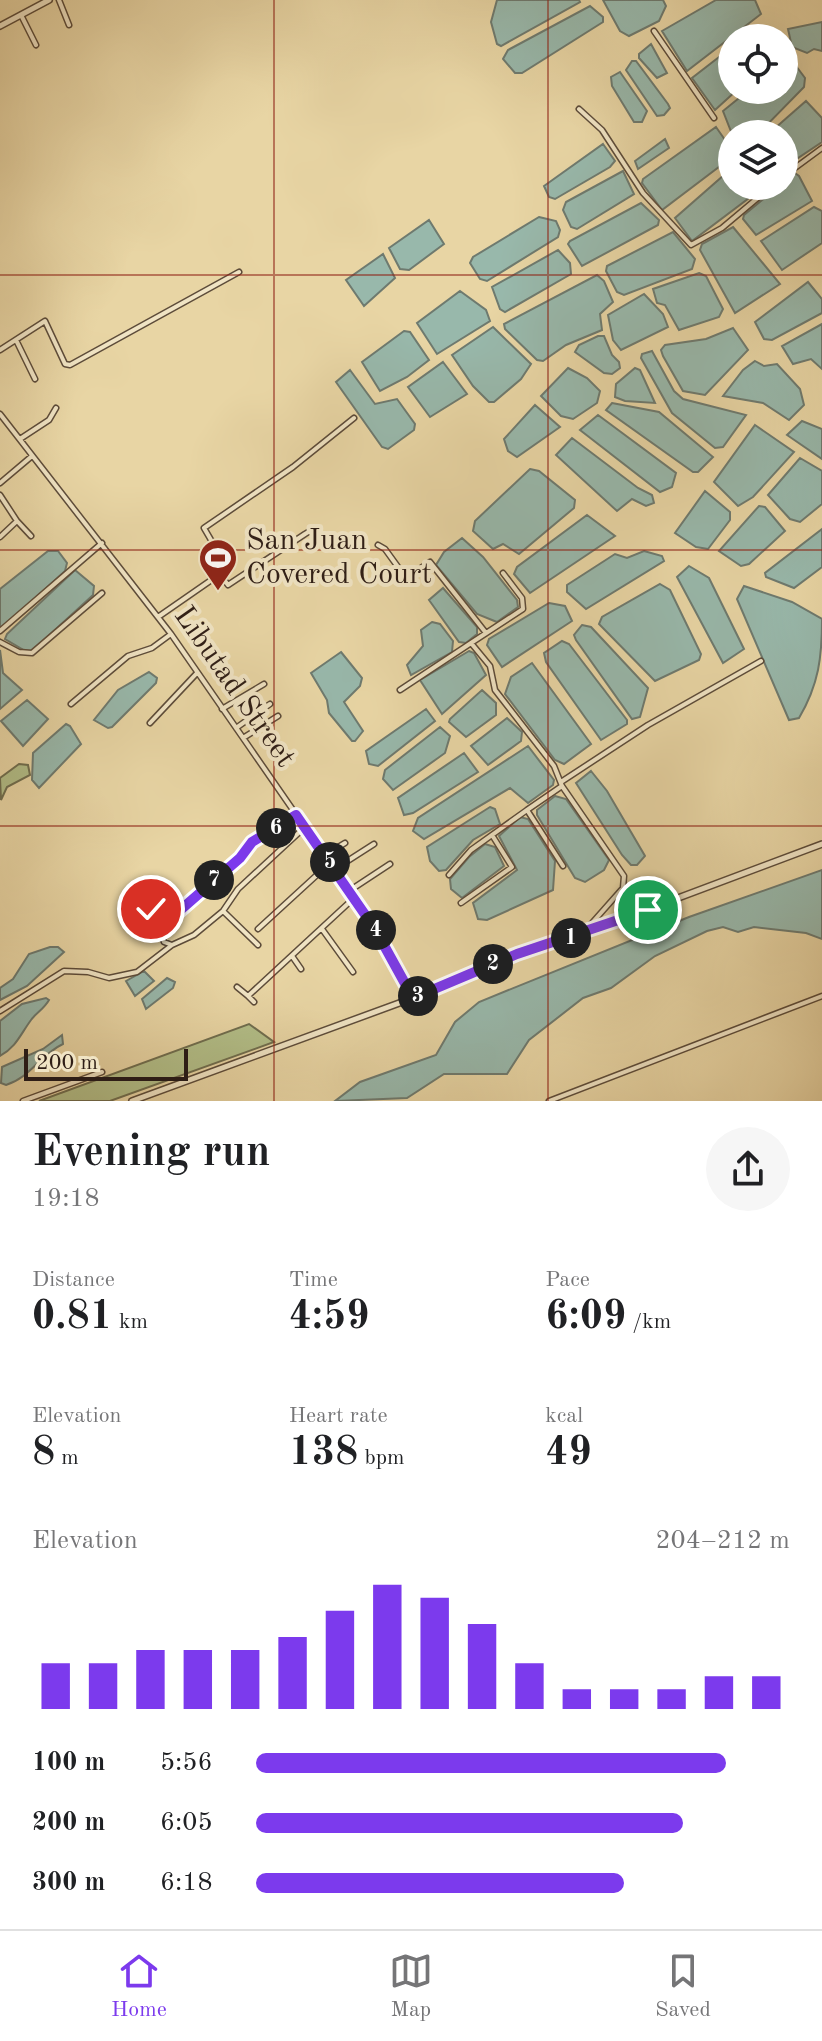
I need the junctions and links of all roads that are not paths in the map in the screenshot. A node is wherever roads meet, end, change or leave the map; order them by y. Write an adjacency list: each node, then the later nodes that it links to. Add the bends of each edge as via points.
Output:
1 (59, 0): 4 (street)
2 (46, 1): 3 (street)
3 (21, 15): 5 (street); 7 (street)
4 (69, 25)
5 (0, 26)
6 (654, 31): 9 (street)
7 (36, 45)
8 (579, 109): 12 (street, via 602,130 643,193 691,245)
9 (714, 118)
10 (822, 148): 11 (street)
11 (798, 166)
12 (755, 200)
13 (239, 272): 14 (street, via 70,365 45,321)
14 (16, 340): 15 (street); 16 (street)
15 (0, 350)
16 (35, 379)
17 (56, 408): 20 (street, via 49,420)
18 (0, 414): 20 (street, Libutad Street)
19 (354, 418): 31 (street, via 204,528 225,564)
20 (20, 439): 21 (street, Libutad Street)
21 (33, 456): 22 (street); 28 (street, Libutad Street)
22 (0, 483)
23 (0, 495): 24 (street)
24 (17, 521): 25 (street); 26 (street)
25 (31, 536)
26 (0, 537)
27 (320, 538): 31 (street, via 310,531 228,585)
28 (102, 543): 33 (street, Libutad Street); 34 (street)
29 (378, 545): 35 (street, via 406,578 430,562)
30 (503, 573): 35 (street, via 522,598 523,609)
31 (220, 574): 33 (street)
32 (102, 593): 37 (street, via 32,653)
33 (158, 617): 36 (street, Libutad Street)
34 (0, 631)
35 (486, 633): 38 (street)
36 (171, 634): 40 (street, Libutad Street); 43 (street, via 128,656)
37 (0, 642)
38 (471, 643): 42 (street); 50 (street, via 490,666 495,690)
39 (761, 661): 50 (street, via 648,725)
40 (197, 673): 45 (street, Libutad Street); 47 (street)
41 (264, 684): 45 (street)
42 (400, 690)
43 (71, 704)
44 (270, 704): 48 (street)
45 (222, 709): 48 (street, Libutad Street)
46 (278, 716): 49 (street)
47 (150, 723)
48 (236, 728): 49 (street, Libutad Street)
49 (243, 738): 52 (street, Libutad Street)
50 (562, 784): 51 (street); 72 (street, via 624,876 623,888)
51 (527, 810): 54 (street); 61 (street)
52 (296, 815): 53 (street, Libutad Street); 69 (street, via 252,842)
53 (305, 827): 58 (street, Libutad Street); 68 (street, via 238,889)
54 (492, 835): 63 (street); 66 (street, via 512,867)
55 (345, 843): 58 (street)
56 (374, 844): 62 (street)
57 (822, 844): 72 (street)
58 (325, 855): 59 (street, Libutad Street)
59 (330, 862): 62 (street, Libutad Street); 70 (street)
60 (390, 864): 64 (street)
61 (563, 866)
62 (335, 869): 64 (street, Libutad Street)
63 (449, 875)
64 (349, 891): 65 (street, Libutad Street)
65 (354, 898): 71 (street); 81 (street, Libutad Street)
66 (461, 903)
67 (151, 909): 69 (street)
68 (223, 911): 73 (street); 74 (street)
69 (160, 927): 73 (street, via 164,942)
70 (258, 929)
71 (322, 929): 75 (street); 77 (street)
72 (582, 934): 81 (street, via 517,954)
73 (172, 945): 83 (street, via 127,975 109,978 64,971)
74 (258, 945)
75 (292, 956): 76 (street); 79 (street)
76 (301, 969)
77 (353, 972)
78 (237, 987): 79 (street)
79 (248, 996): 82 (street)
80 (822, 996): 87 (street)
81 (413, 998): 86 (street)
82 (254, 1002)
83 (0, 1011)
84 (102, 1072): 85 (street)
85 (23, 1101)
86 (132, 1101)
87 (549, 1101)

